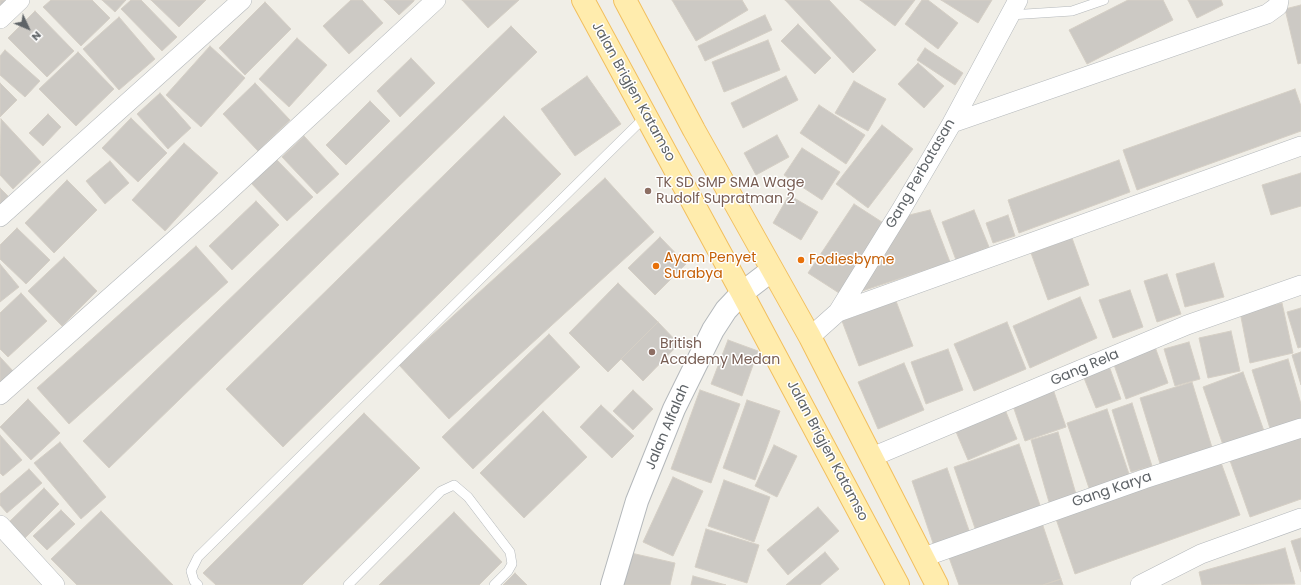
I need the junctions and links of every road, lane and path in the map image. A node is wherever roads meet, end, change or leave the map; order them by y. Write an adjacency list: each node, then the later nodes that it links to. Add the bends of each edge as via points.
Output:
1 (20, 0): 9 (street)
2 (242, 0): 13 (street)
3 (436, 0): 19 (street, via 215,204)
4 (583, 0): 10 (main road, Jalan Brigjen Katamso)
5 (625, 0): 14 (main road)
6 (1104, 0): 8 (lane, via 1072,11)
7 (1279, 0): 11 (street, via 1278,6 1267,14)
8 (1014, 7): 11 (street, Gang Perbatasan)
9 (0, 18)
10 (646, 116): 16 (main road, Jalan Brigjen Katamso); 26 (lane, via 198,556 191,571)
11 (952, 123): 17 (street, Gang Perbatasan)
12 (1301, 146): 17 (street)
13 (0, 217)
14 (772, 270): 16 (street, Jalan Alfalah); 18 (main road)
15 (1301, 285): 21 (street, Gang Rela, via 1187,325)
16 (742, 293): 29 (street, Jalan Alfalah, via 726,310 714,330 674,409 637,501); 30 (main road, Jalan Brigjen Katamso)
17 (838, 312): 18 (street, Gang Perbatasan)
18 (810, 337): 21 (main road)
19 (0, 395)
20 (1301, 428): 24 (street, Gang Karya, via 1144,479)
21 (872, 457): 24 (main road)
22 (1301, 518): 32 (street, via 1201,554)
23 (0, 525): 25 (street)
24 (924, 557): 31 (main road)
25 (56, 585)
26 (198, 585)
27 (348, 585): 28 (lane, via 440,491 454,486 468,497 510,552 512,564 508,572)
28 (494, 585)
29 (612, 585)
30 (898, 585)
31 (937, 585)
32 (1140, 585)

